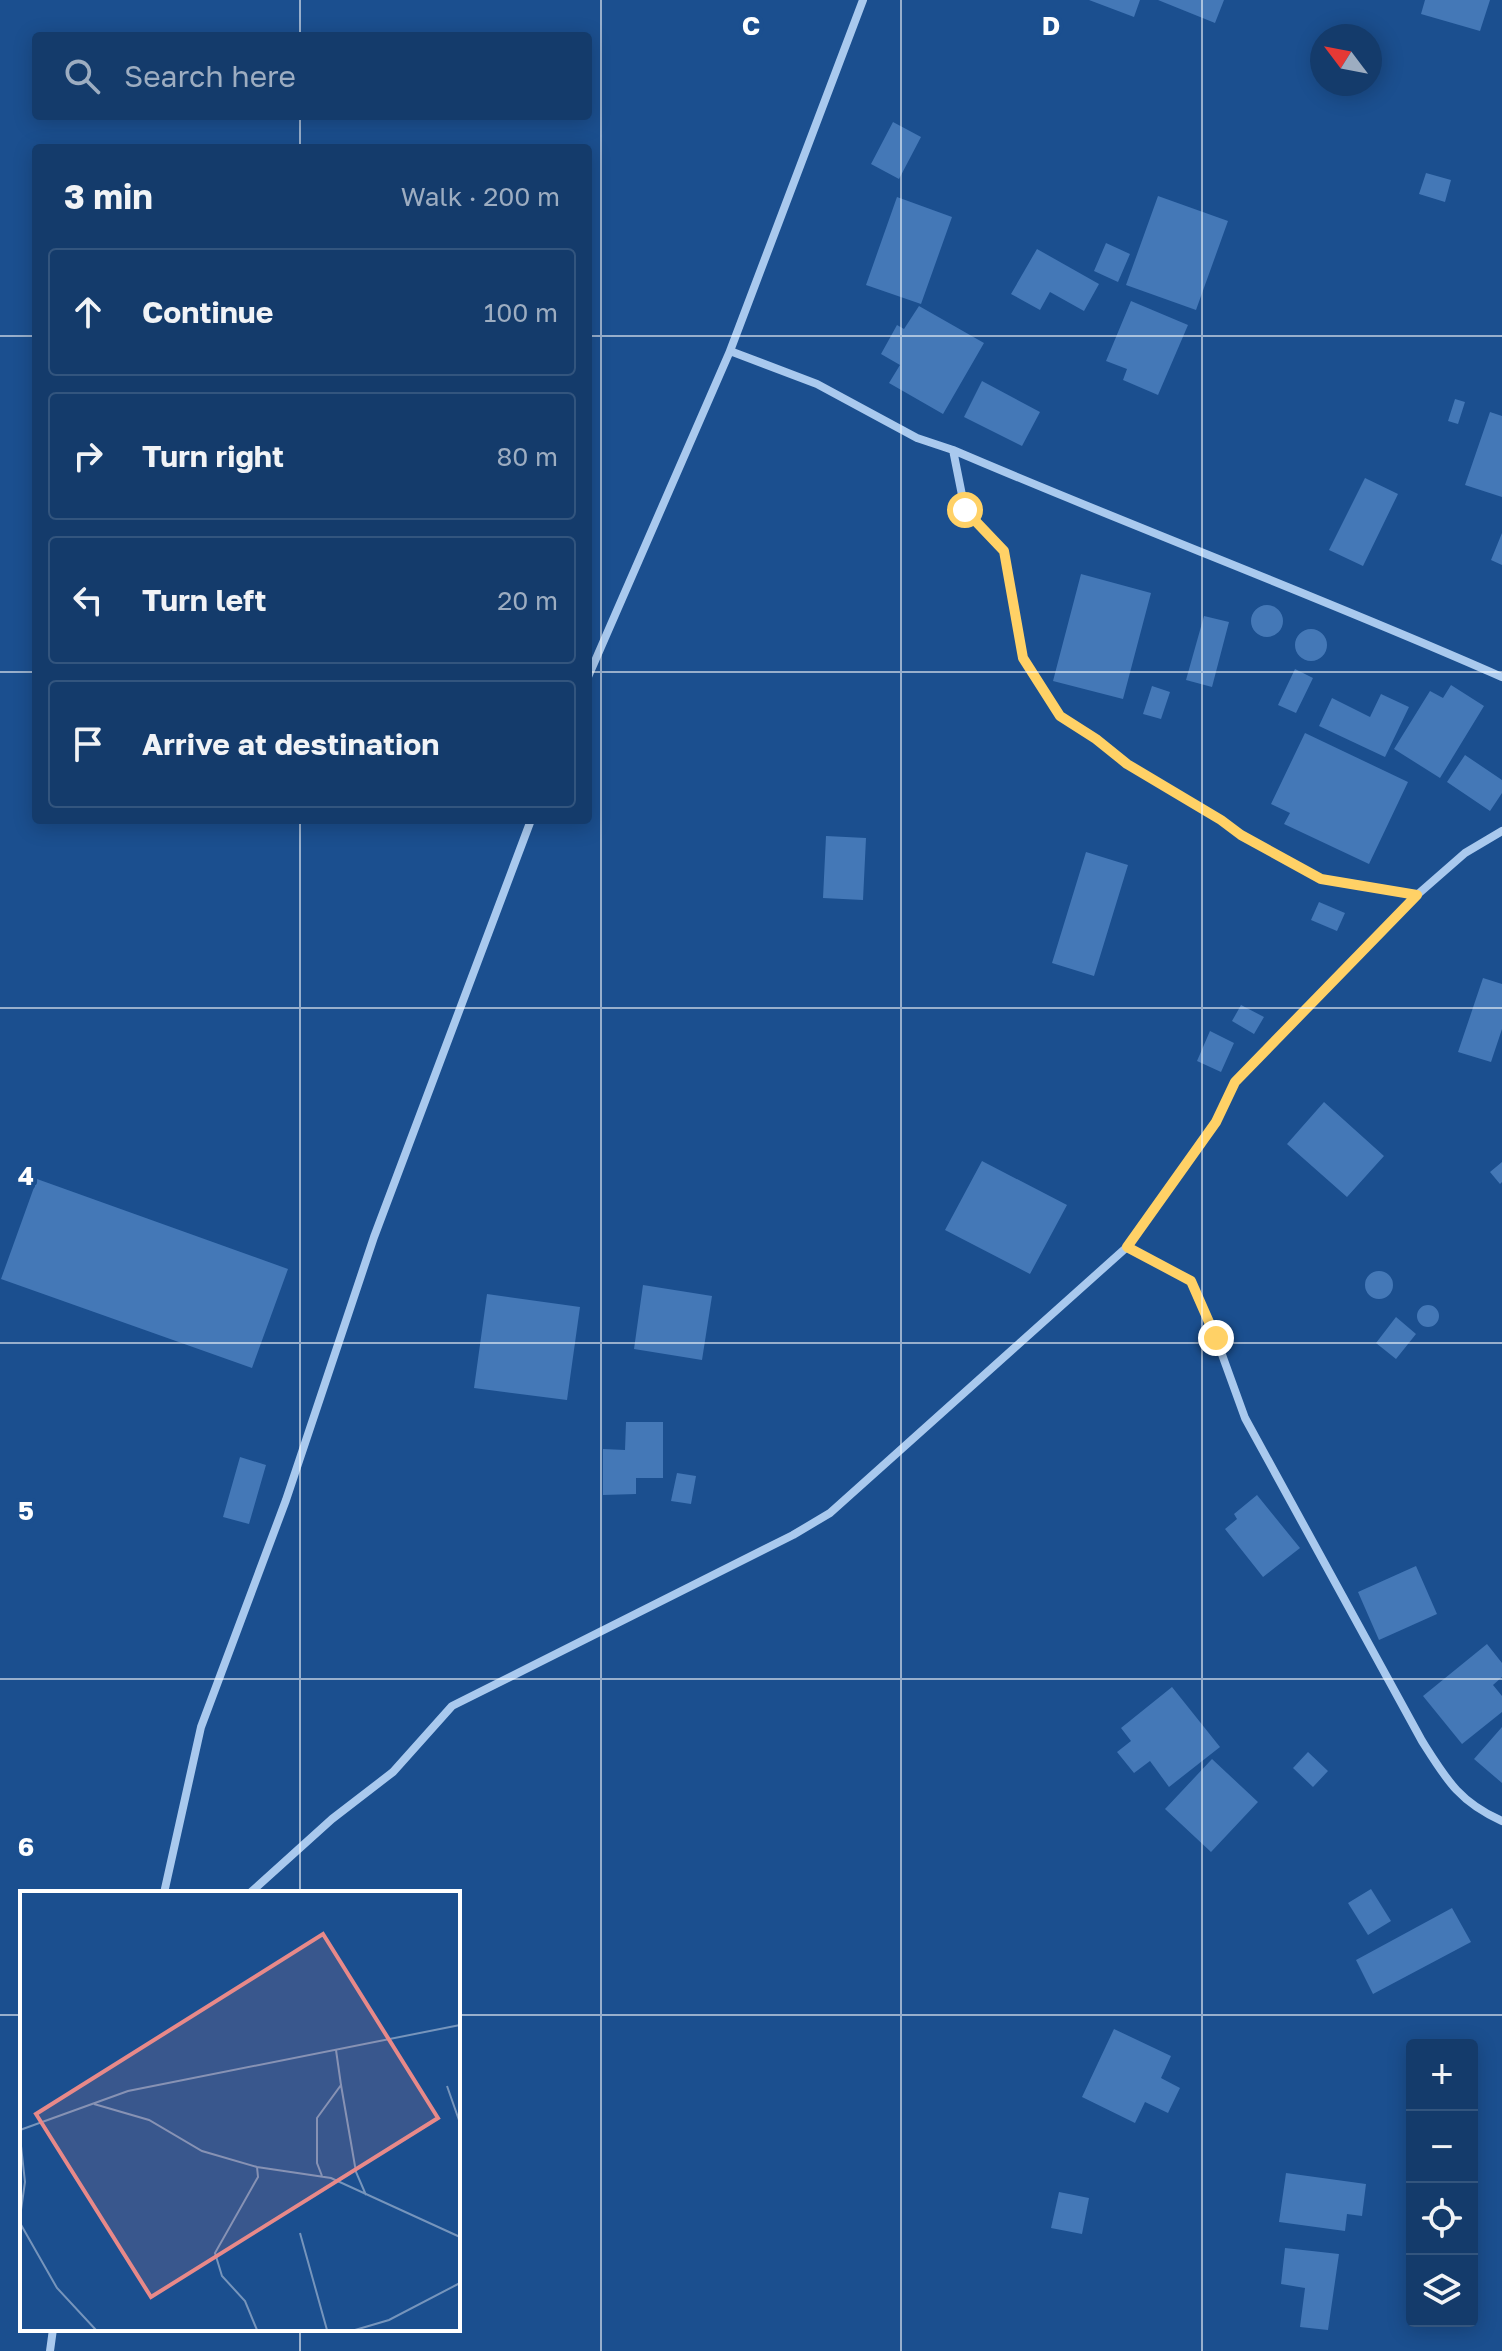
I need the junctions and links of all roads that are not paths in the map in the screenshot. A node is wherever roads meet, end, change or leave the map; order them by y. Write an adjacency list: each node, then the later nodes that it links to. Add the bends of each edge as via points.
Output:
1 (863, 0): 2 (street)
2 (730, 351): 3 (street, via 817,384 917,438); 4 (street)
3 (953, 450): 5 (street); 8 (street, via 965,510 1004,551 1023,658 1060,716 1127,764 1321,879)
4 (592, 668)
5 (1502, 677)
6 (529, 824): 11 (street, via 374,1237 286,1500 201,1727)
7 (1502, 831): 8 (street, via 1465,853)
8 (1417, 895): 9 (street, via 1235,1082 1216,1122)
9 (1127, 1247): 10 (street, via 1191,1281 1245,1418 1422,1741 1449,1783 1478,1810); 12 (street, via 830,1513 452,1706 393,1772)
10 (1502, 1821)
11 (164, 1891)
12 (252, 1891)
13 (53, 2331): 14 (street)
14 (50, 2351)

